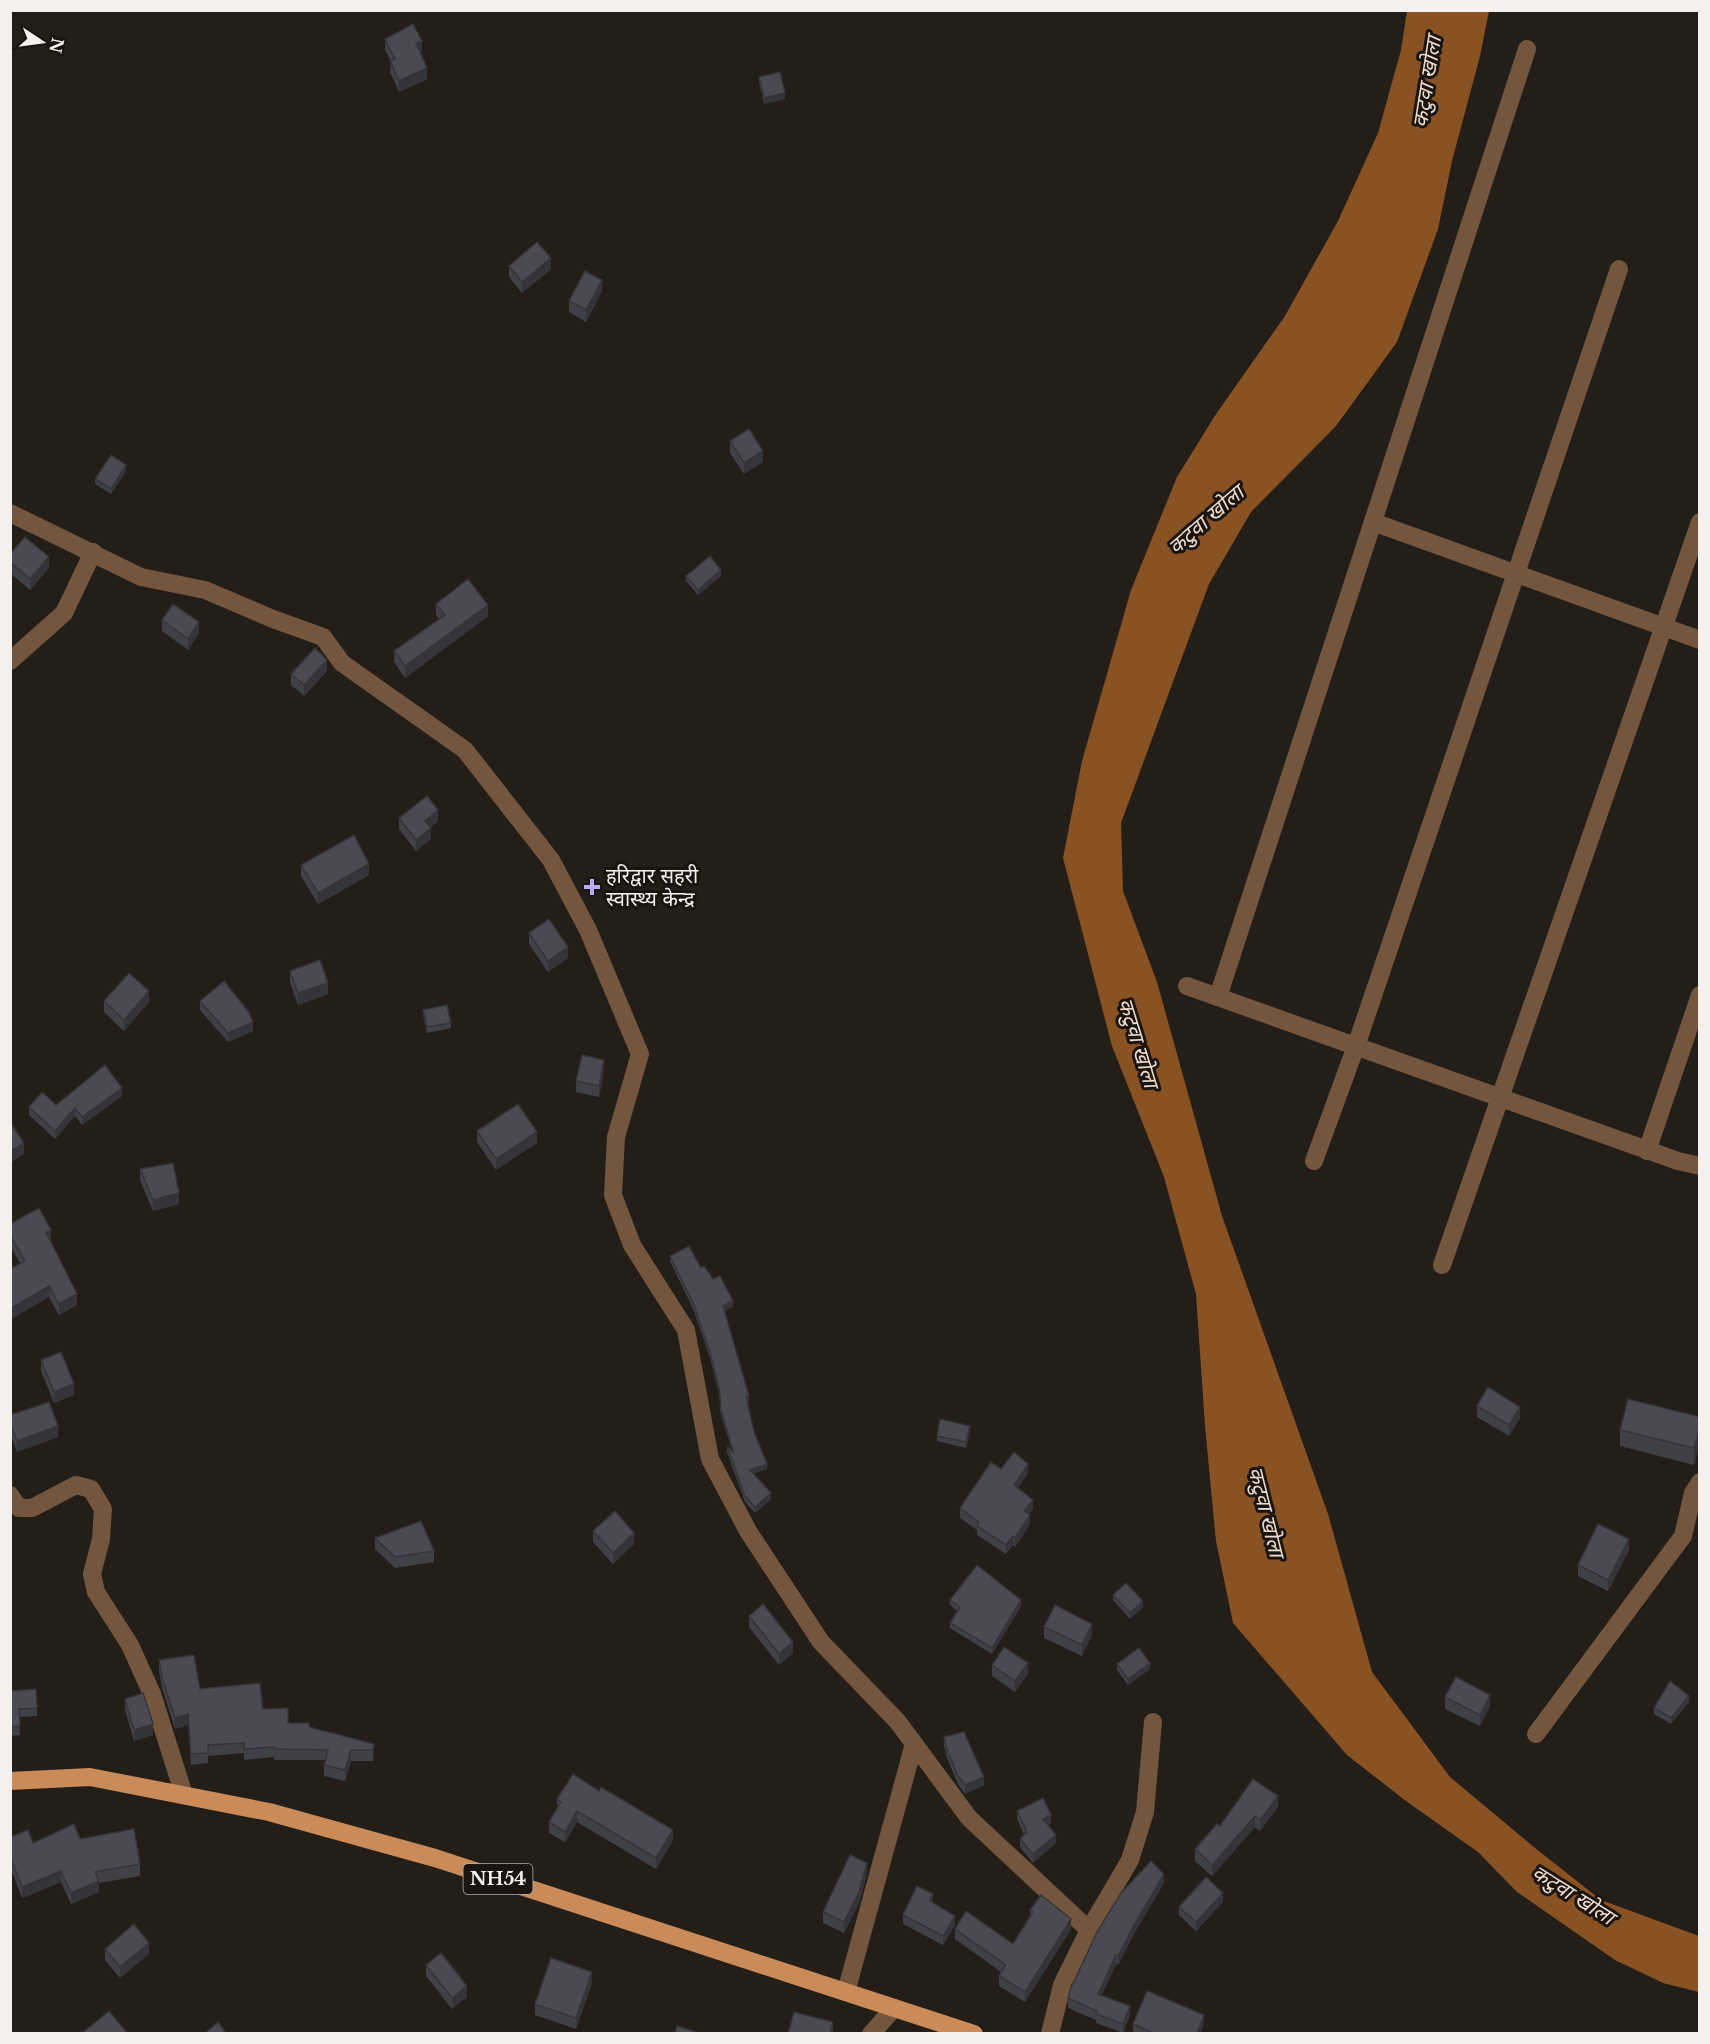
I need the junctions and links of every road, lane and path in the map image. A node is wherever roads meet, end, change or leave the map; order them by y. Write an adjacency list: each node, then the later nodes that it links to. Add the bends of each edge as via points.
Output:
1 (1527, 49): 4 (street)
2 (1619, 269): 7 (street)
3 (10, 513): 6 (street)
4 (1373, 522): 7 (street); 13 (street)
5 (1700, 522): 8 (street)
6 (93, 552): 10 (street, via 64,613); 24 (street, via 141,577 205,590 323,638 342,663 465,750 551,860 588,930 640,1054 616,1137 613,1196 632,1245 686,1329 710,1460 748,1531 821,1642)
7 (1516, 573): 8 (street); 14 (street)
8 (1663, 627): 9 (street); 15 (street)
9 (1700, 640)
10 (10, 661)
11 (1187, 986): 13 (street)
12 (1700, 996): 16 (street)
13 (1218, 997): 14 (street)
14 (1356, 1046): 15 (street); 17 (street)
15 (1500, 1098): 16 (street); 19 (street)
16 (1647, 1151): 18 (street)
17 (1314, 1161)
18 (1700, 1166)
19 (1442, 1265)
20 (1700, 1482): 23 (street, via 1693,1493 1683,1536)
21 (10, 1495): 26 (street, via 19,1508 32,1508 76,1485 91,1489 103,1509 93,1574 96,1592 130,1645 152,1694)
22 (1153, 1722): 27 (street, via 1142,1822 1130,1860)
23 (1536, 1734)
24 (914, 1744): 27 (street, via 969,1818); 28 (street)
25 (10, 1781): 26 (main road, NH54, via 90,1777)
26 (184, 1795): 28 (main road, NH54, via 269,1812 435,1858)
27 (1089, 1930): 32 (street, via 1062,1985)
28 (846, 1992): 29 (main road, NH54)
29 (894, 2008): 30 (street); 31 (main road, NH54)
30 (871, 2034)
31 (974, 2034)
32 (1050, 2034)

